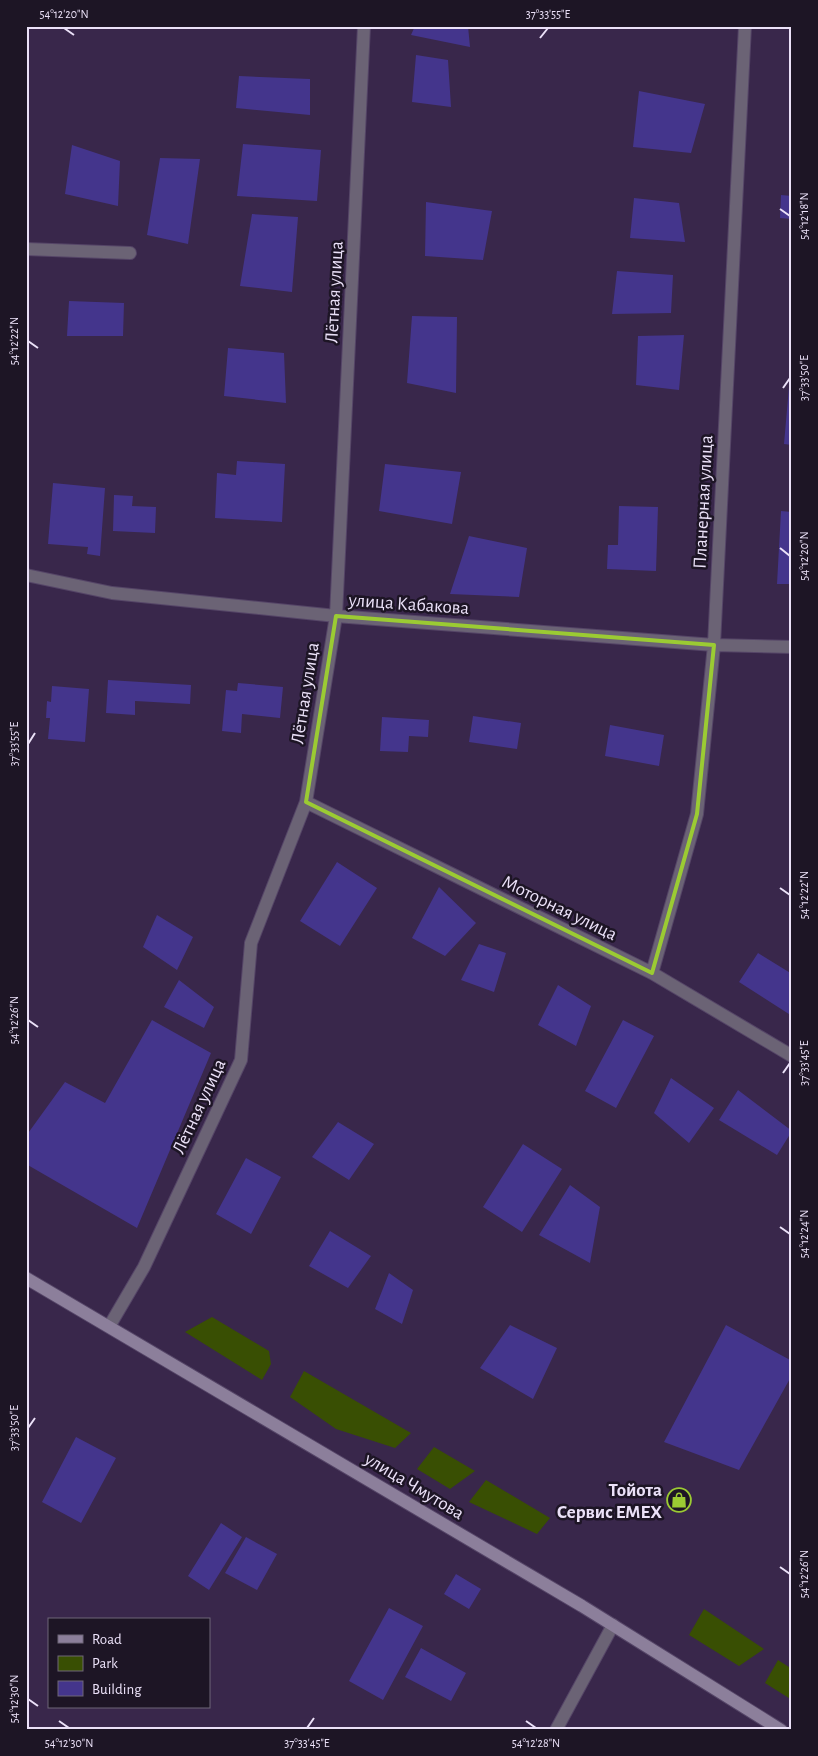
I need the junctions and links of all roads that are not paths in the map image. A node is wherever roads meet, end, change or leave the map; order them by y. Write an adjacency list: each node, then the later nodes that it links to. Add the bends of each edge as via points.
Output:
1 (364, 26): 6 (street, Лётная улица)
2 (745, 26): 7 (street, Планерная улица)
3 (26, 249): 4 (street)
4 (130, 253)
5 (26, 575): 6 (street, улица Кабакова, via 112,593)
6 (336, 616): 7 (street, улица Кабакова); 9 (street, Лётная улица)
7 (714, 645): 8 (street, улица Кабакова); 10 (street, Планерная улица, via 697,814)
8 (792, 647)
9 (306, 802): 10 (street, Моторная улица); 13 (street, Лётная улица, via 251,943 241,1060 144,1267)
10 (652, 973): 11 (street, Моторная улица)
11 (792, 1056)
12 (26, 1278): 13 (main road, улица Чмутова)
13 (110, 1326): 14 (main road, улица Чмутова)
14 (613, 1625): 15 (street); 16 (main road, улица Чмутова)
15 (556, 1730)
16 (781, 1730)

